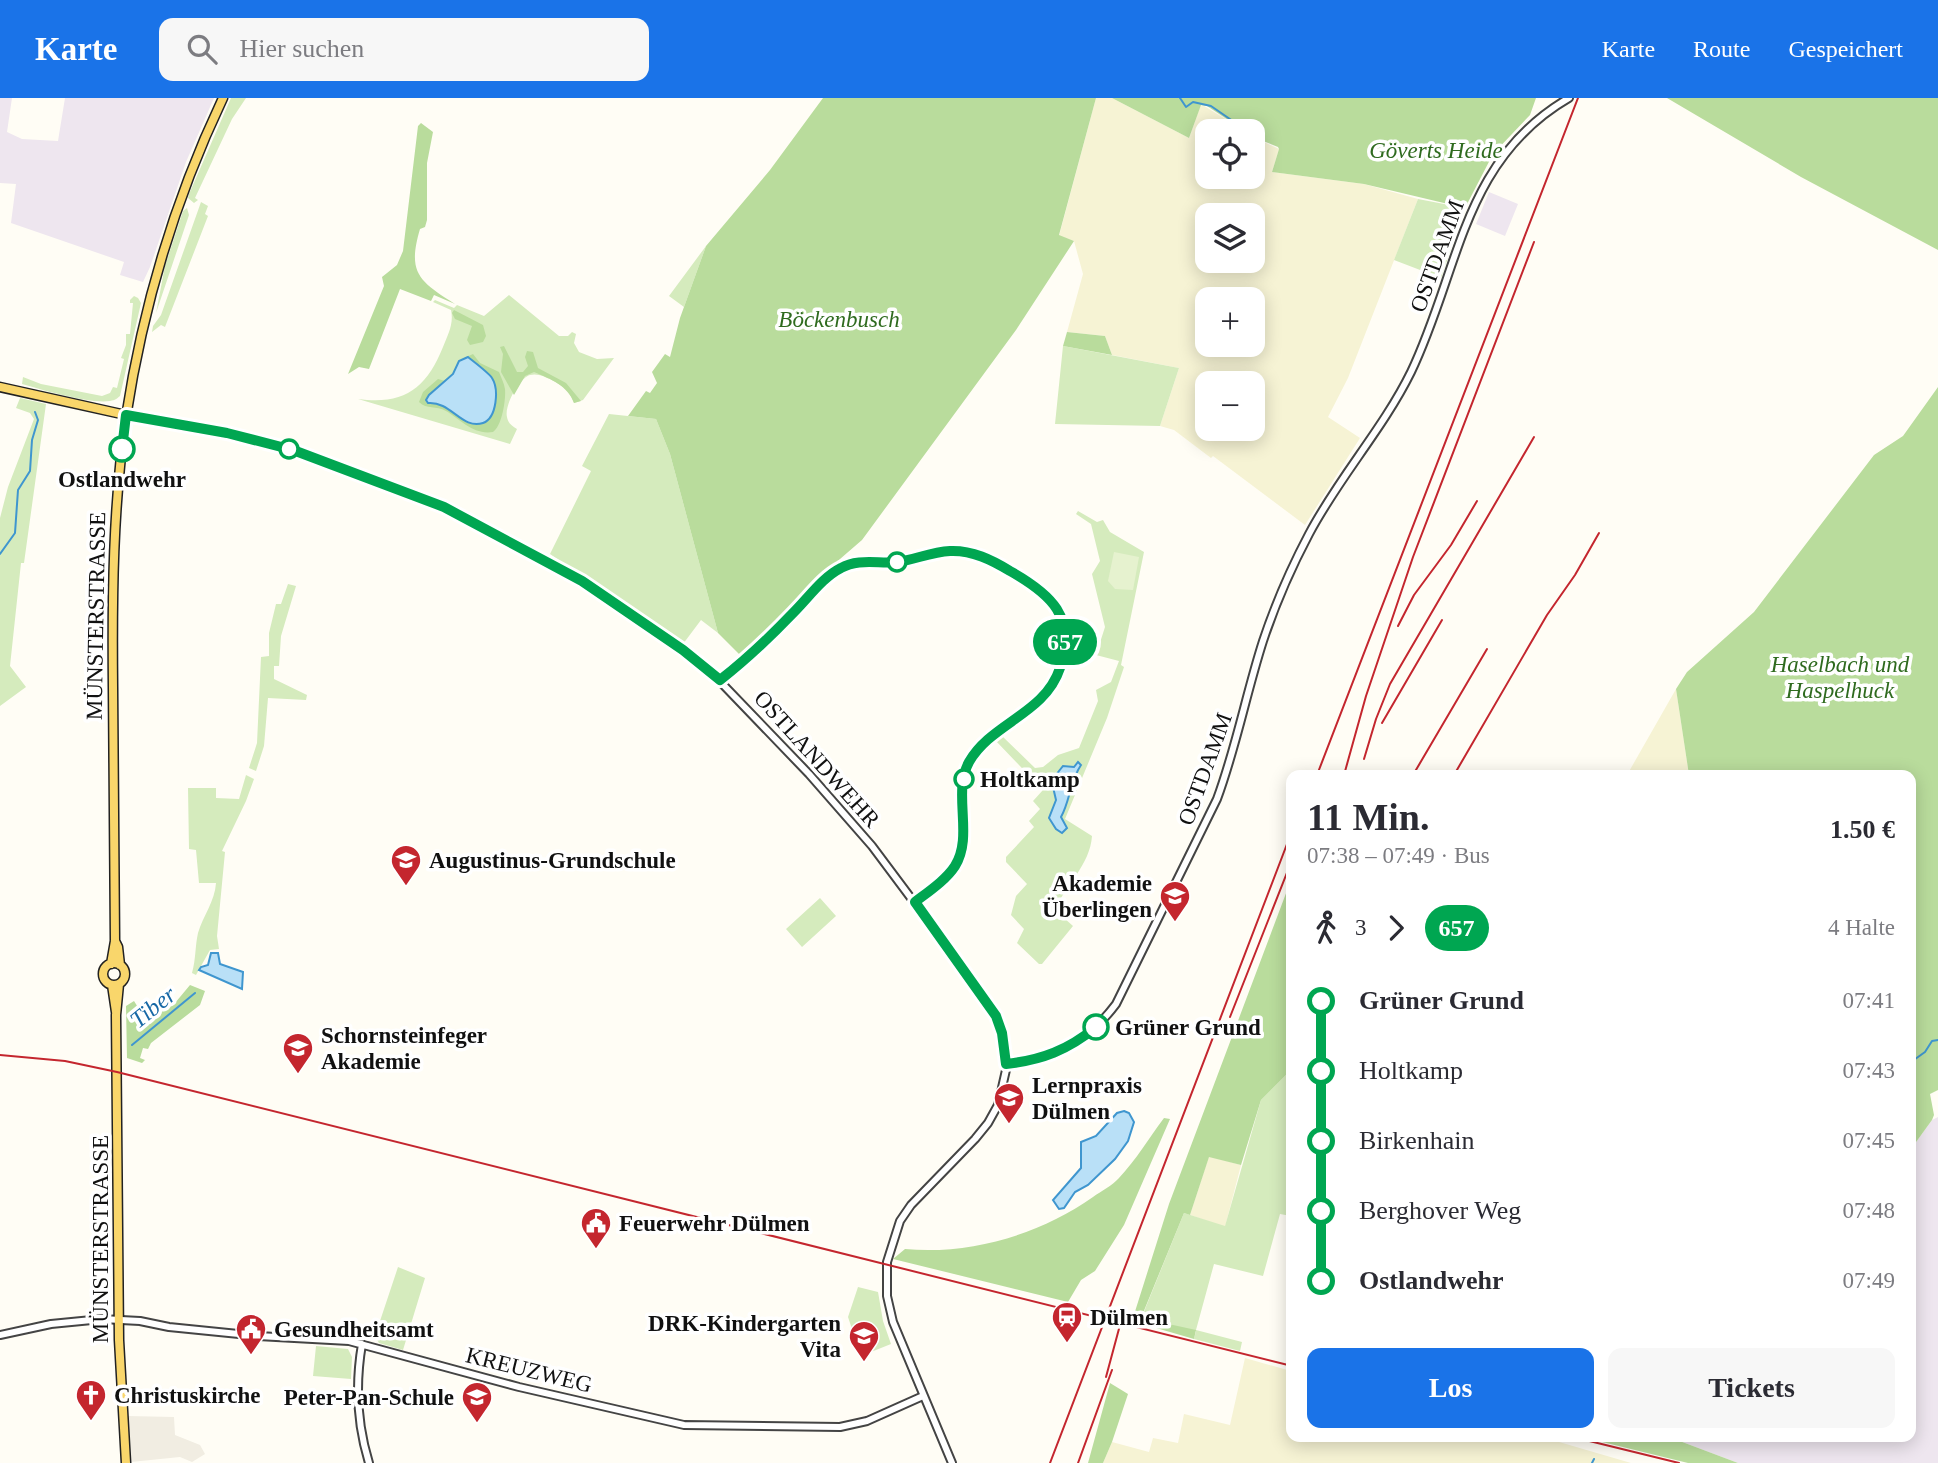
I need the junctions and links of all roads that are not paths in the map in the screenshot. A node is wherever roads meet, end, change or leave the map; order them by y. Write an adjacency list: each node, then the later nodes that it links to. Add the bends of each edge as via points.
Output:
1 (223, 98): 4 (main road, MÜNSTERSTRASSE, via 192,169 155,277)
2 (1569, 98): 7 (street, OSTDAMM, via 1518,136 1489,176 1469,216 1410,374 1310,532 1270,622 1217,799 1116,1004 1073,1045 1049,1057)
3 (0, 387): 4 (main road)
4 (126, 415): 5 (main road, MÜNSTERSTRASSE, via 113,560); 7 (street, OSTLANDWEHR, via 293,450 444,507 582,581 683,650 769,730 880,856 996,1016)
5 (116, 964): 6 (main road, via 126,975); 6 (main road, via 106,967 103,975)
6 (116, 985): 8 (main road, MÜNSTERSTRASSE)
7 (1006, 1064): 11 (street, via 1002,1095 989,1123 911,1205 892,1241 887,1272 889,1309)
8 (119, 1320): 9 (street, KREUZWEG, via 62,1322); 10 (street, KREUZWEG); 12 (main road, MÜNSTERSTRASSE)
9 (0, 1335)
10 (362, 1344): 11 (street, KREUZWEG, via 684,1424 840,1427 867,1421); 13 (street, via 358,1411)
11 (923, 1396): 14 (street)
12 (126, 1463)
13 (369, 1463)
14 (952, 1463)

